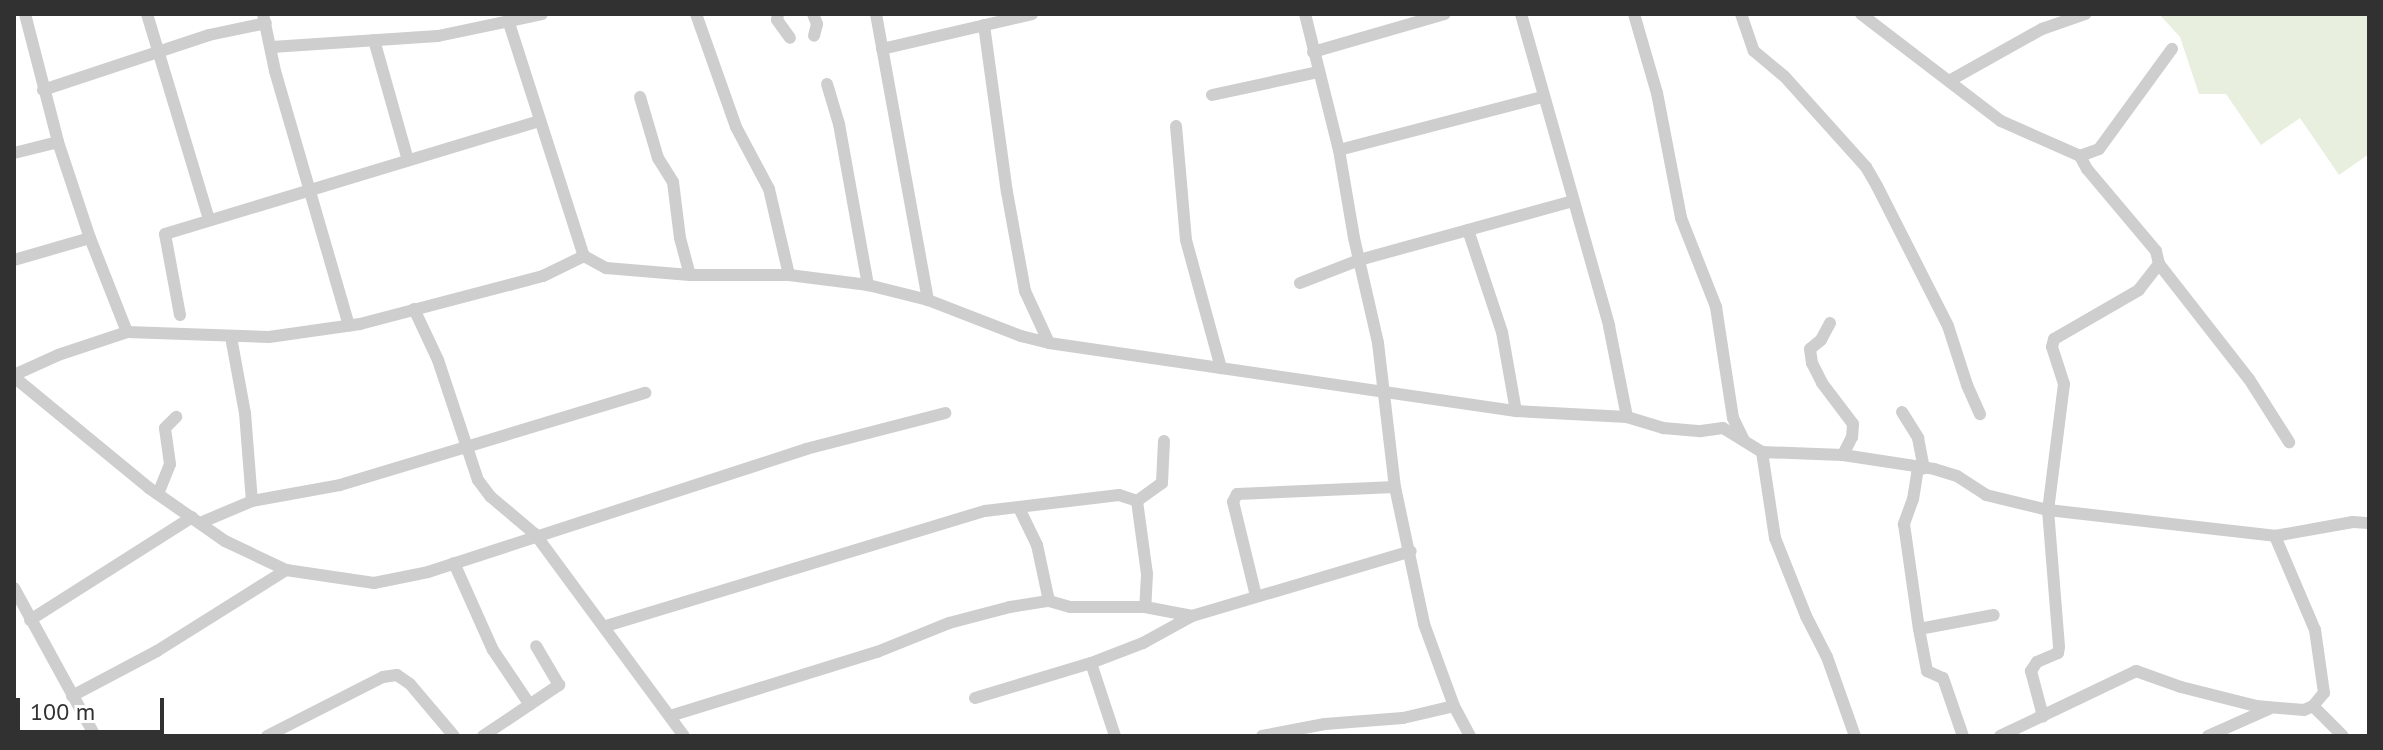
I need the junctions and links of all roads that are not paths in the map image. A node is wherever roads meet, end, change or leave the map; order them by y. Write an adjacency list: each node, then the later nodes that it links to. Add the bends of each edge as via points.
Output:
1 (25, 14): 31 (street)
2 (147, 14): 26 (street)
3 (542, 14): 18 (street)
4 (696, 14): 52 (street, via 736,127 769,189)
5 (778, 14): 21 (street)
6 (813, 14): 20 (street)
7 (876, 14): 24 (street)
8 (1032, 14): 19 (street)
9 (1305, 14): 27 (street)
10 (1445, 14): 27 (street)
11 (1521, 14): 34 (street)
12 (1634, 14): 75 (street, via 1657,93 1681,218 1716,307 1733,418)
13 (1741, 14): 70 (street, via 1754,51 1785,77 1866,167 1948,326)
14 (1861, 14): 29 (street)
15 (2085, 14): 17 (street)
16 (265, 18): 23 (street); 26 (street)
17 (2057, 20): 29 (street)
18 (501, 21): 22 (street, via 438,36); 35 (street)
19 (984, 25): 24 (street); 62 (street, via 1025,291)
20 (814, 36)
21 (790, 38)
22 (374, 40): 23 (street); 41 (street)
23 (272, 47): 42 (street)
24 (882, 49): 55 (street)
25 (2172, 49): 40 (street, via 2099,149)
26 (159, 51): 31 (street); 44 (street)
27 (1313, 52): 28 (street)
28 (1318, 72): 32 (street); 38 (street)
29 (1949, 81): 40 (street, via 2001,121)
30 (827, 84): 54 (street)
31 (43, 90): 37 (street)
32 (1212, 95)
33 (640, 97): 51 (street, via 658,158 673,182)
34 (1542, 97): 38 (street); 43 (street)
35 (539, 121): 41 (street); 47 (street)
36 (1176, 126): 63 (street, via 1186,240)
37 (58, 142): 39 (street); 46 (street)
38 (1339, 150): 49 (street)
39 (14, 153)
40 (2080, 156): 50 (street, via 2156,251)
41 (408, 160): 42 (street)
42 (312, 192): 44 (street); 59 (street)
43 (1573, 201): 45 (street); 72 (street, via 1609,326)
44 (209, 219): 57 (street, via 165,234)
45 (1468, 230): 49 (street); 67 (street, via 1502,332)
46 (90, 238): 48 (street); 60 (street)
47 (584, 256): 51 (street, via 606,268); 56 (street, via 543,276)
48 (14, 260)
49 (1359, 260): 53 (street); 66 (street)
50 (2159, 264): 74 (street, via 2249,379); 85 (street, via 2139,290 2054,339 2064,384)
51 (690, 275): 52 (street)
52 (789, 275): 54 (street)
53 (1300, 283)
54 (868, 285): 55 (street)
55 (928, 300): 62 (street)
56 (414, 309): 59 (street); 76 (street, via 438,360)
57 (180, 315)
58 (1830, 323): 78 (street, via 1810,349 1822,383 1853,424)
59 (349, 325): 61 (street)
60 (127, 332): 61 (street); 64 (street)
61 (231, 337): 82 (street, via 245,413)
62 (1049, 343): 63 (street)
63 (1221, 368): 66 (street)
64 (14, 376): 81 (street)
65 (645, 393): 76 (street)
66 (1386, 393): 67 (street); 80 (street)
67 (1516, 411): 72 (street)
68 (1902, 412): 79 (street, via 1918,438)
69 (945, 413): 88 (street, via 806,449)
70 (1980, 414)
71 (176, 417): 81 (street, via 165,428 170,464)
72 (1627, 417): 75 (street, via 1663,428 1723,428)
73 (1164, 441): 83 (street, via 1162,483)
74 (2289, 442)
75 (1746, 444): 77 (street)
76 (465, 448): 82 (street, via 340,485); 88 (street, via 491,497)
77 (1762, 452): 78 (street); 121 (street, via 1775,538)
78 (1843, 455): 79 (street)
79 (1921, 468): 85 (street, via 1957,476 1986,495); 101 (street, via 1904,524)
80 (1395, 487): 90 (street); 94 (street, via 1237,494 1233,502)
81 (158, 494): 86 (street)
82 (252, 501): 86 (street)
83 (1137, 501): 84 (street, via 1119,495); 96 (street, via 1146,565)
84 (1019, 508): 95 (street, via 1037,545); 100 (street, via 985,511)
85 (2048, 510): 89 (street); 111 (street, via 2059,647 2031,671)
86 (196, 520): 92 (street, via 225,541); 99 (street)
87 (2369, 523): 89 (street)
88 (535, 534): 91 (street); 100 (street)
89 (2275, 536): 108 (street, via 2315,630 2324,693)
90 (1411, 551): 94 (street); 107 (street, via 1424,624)
91 (454, 563): 92 (street, via 374,583); 106 (street, via 493,650)
92 (286, 570): 104 (street, via 157,651)
93 (14, 588): 99 (street)
94 (1256, 596): 98 (street)
95 (1049, 601): 96 (street, via 1070,607); 110 (street, via 949,623 877,652)
96 (1145, 607): 98 (street)
97 (1994, 615): 101 (street)
98 (1192, 616): 103 (street)
99 (30, 620): 104 (street)
100 (606, 626): 110 (street)
101 (1919, 629): 122 (street, via 1927,671 1943,678)
102 (536, 646): 106 (street, via 559,685)
103 (1091, 663): 105 (street); 118 (street)
104 (72, 696): 113 (street)
105 (975, 698)
106 (530, 705): 116 (street)
107 (1454, 706): 119 (street); 120 (street)
108 (2313, 706): 109 (street); 125 (street)
109 (2272, 708): 111 (street, via 2136,671); 124 (street)
110 (670, 716): 117 (street)
111 (2043, 716): 123 (street)
112 (283, 733): 114 (street); 115 (street, via 383,677 397,675)
113 (95, 736)
114 (267, 736)
115 (454, 736)
116 (483, 736)
117 (684, 736)
118 (1115, 736)
119 (1262, 736)
120 (1470, 736)
121 (1855, 736)
122 (1963, 736)
123 (2000, 736)
124 (2208, 736)
125 (2343, 736)

